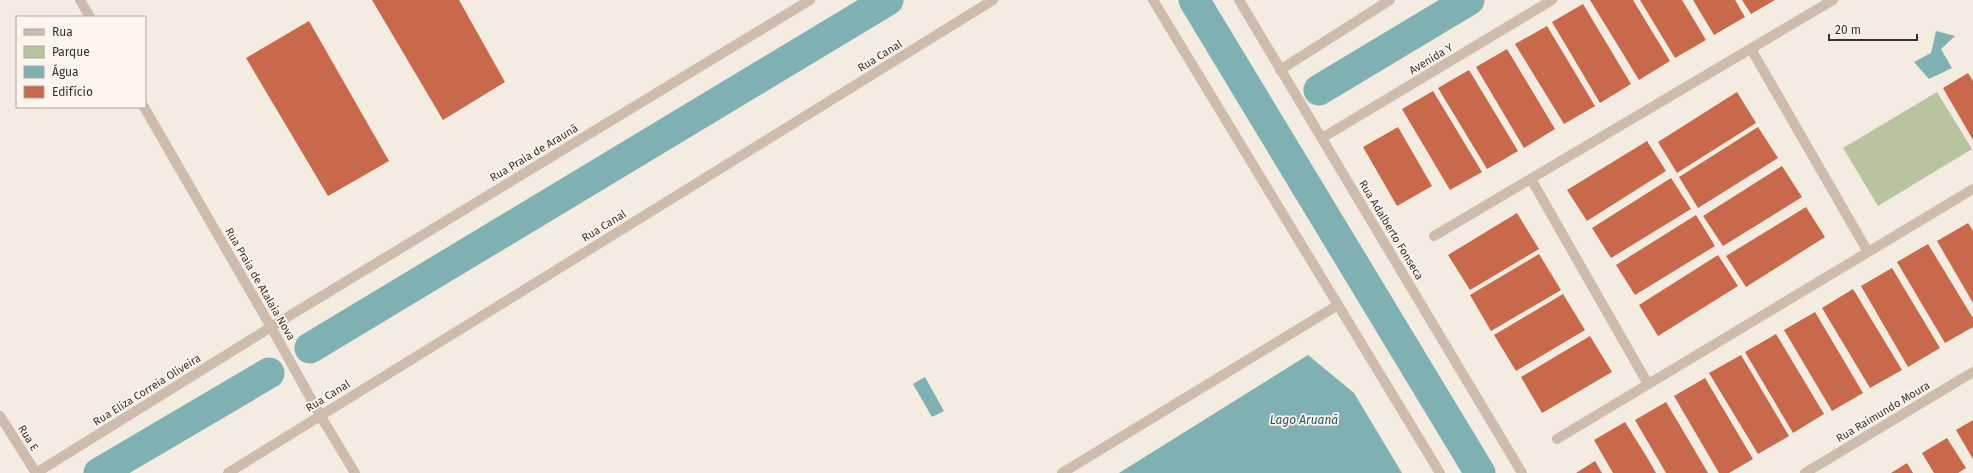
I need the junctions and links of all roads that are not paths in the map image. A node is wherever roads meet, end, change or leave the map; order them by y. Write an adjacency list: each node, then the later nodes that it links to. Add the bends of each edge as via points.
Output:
1 (80, 0): 10 (street)
2 (810, 0): 20 (street, Rua Praia de Araunã)
3 (993, 0): 23 (street, Rua Canal)
4 (1153, 0): 19 (street)
5 (1239, 0): 12 (street, Rua Adalberto Fonseca)
6 (1390, 0): 12 (street)
7 (1552, 0): 14 (street, Avenida Y)
8 (1833, 0): 9 (street)
9 (1820, 3): 11 (street)
10 (89, 16)
11 (1751, 49): 15 (street); 18 (street)
12 (1280, 70): 14 (street, Rua Adalberto Fonseca)
13 (145, 108): 20 (street, Rua Praia de Atalaia Nova)
14 (1322, 138): 31 (street, Rua Adalberto Fonseca)
15 (1531, 179): 17 (street); 22 (street)
16 (1973, 189): 18 (street)
17 (1434, 236)
18 (1868, 252): 22 (street)
19 (1338, 305): 29 (street); 30 (street)
20 (271, 327): 23 (street, Rua Praia de Atalaia Nova); 26 (street, Rua Eliza Correia Oliveira)
21 (1973, 372): 32 (street, Rua Raimundo Moura)
22 (1648, 384): 25 (street)
23 (320, 415): 27 (street, Rua Canal); 28 (street, Rua Praia de Atalaia Nova)
24 (0, 416): 26 (street, Rua E)
25 (1557, 440)
26 (36, 473)
27 (228, 473)
28 (355, 473)
29 (1062, 473)
30 (1440, 473)
31 (1522, 473)
32 (1805, 473)

